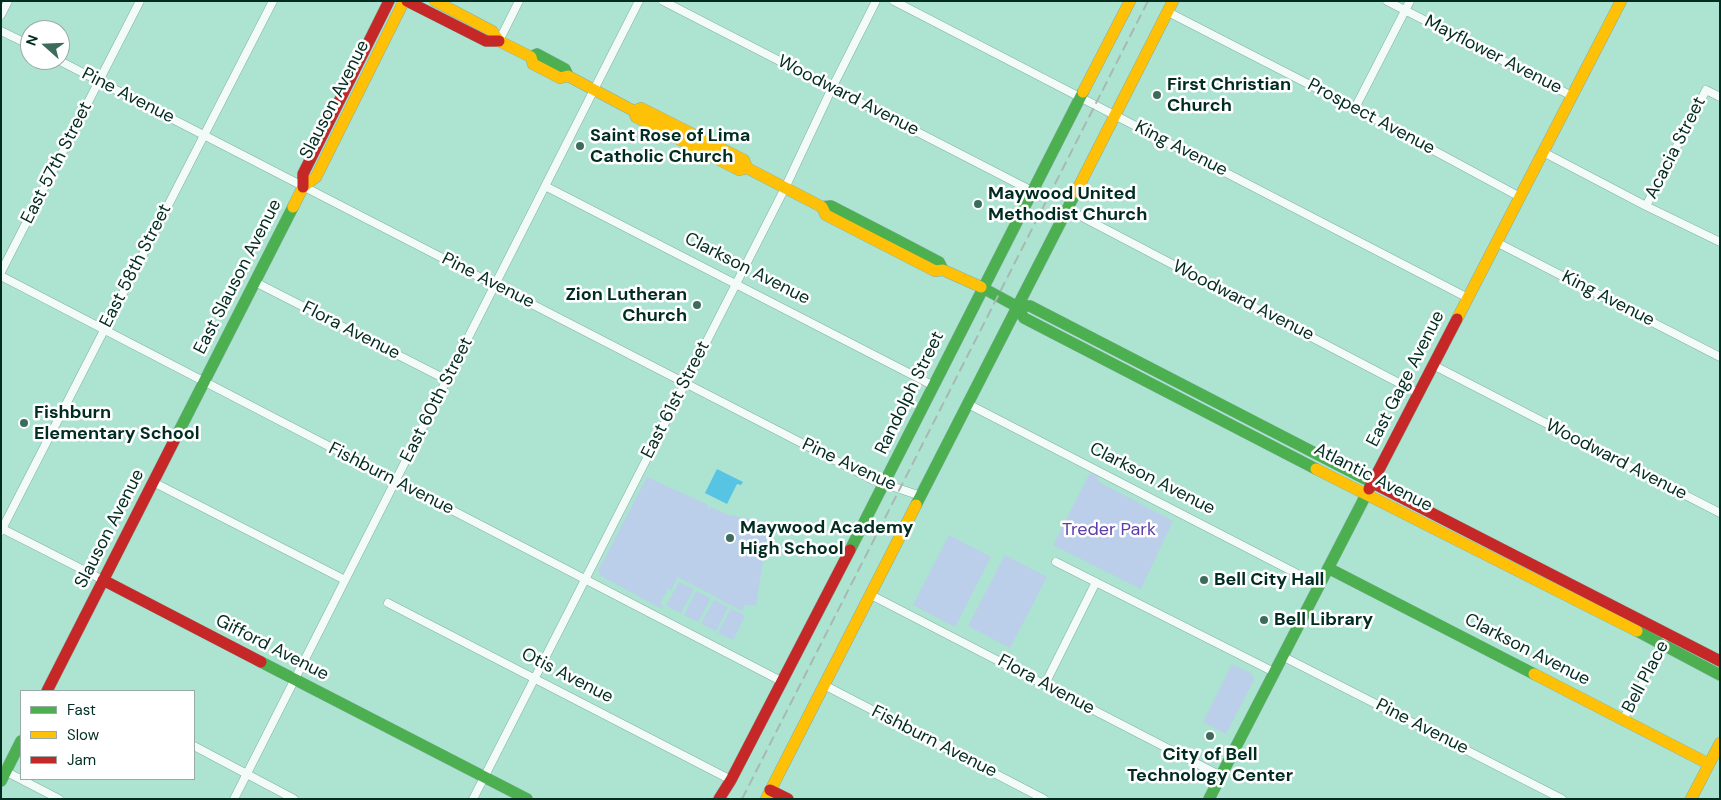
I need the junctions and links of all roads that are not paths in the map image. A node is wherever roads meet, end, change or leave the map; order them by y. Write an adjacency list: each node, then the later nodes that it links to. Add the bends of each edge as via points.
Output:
1 (8, 1): 18 (street)
2 (140, 1): 23 (street, East 57th Street)
3 (273, 1): 31 (street, East 58th Street)
4 (389, 1): 34 (main road, Slauson Avenue, via 303,174)
5 (406, 1): 21 (main road, via 486,41); 34 (main road, Slauson Avenue, via 316,178)
6 (435, 1): 21 (main road, via 492,32)
7 (520, 1): 21 (street)
8 (639, 1): 25 (street, East 60th Street)
9 (663, 1): 24 (street, Woodward Avenue)
10 (876, 1): 24 (street, East 61st Street)
11 (894, 1): 28 (street, King Avenue)
12 (1130, 1): 28 (main road, Randolph Street)
13 (1387, 1): 17 (street, Mayflower Avenue)
14 (1410, 1): 17 (street)
15 (1621, 1): 26 (main road, East Gage Avenue)
16 (1170, 6): 29 (street, Prospect Avenue); 30 (main road)
17 (1405, 11): 26 (street, Mayflower Avenue); 29 (street)
18 (1, 15)
19 (1, 30): 20 (street)
20 (20, 40)
21 (499, 41): 25 (main road, Atlantic Avenue, via 531,57 533,64 560,78 568,76)
22 (70, 66): 23 (street, Pine Avenue)
23 (99, 81): 31 (street, Pine Avenue); 42 (street, East 57th Street)
24 (832, 88): 35 (street, East 61st Street); 36 (street, Woodward Avenue)
25 (594, 90): 33 (street, East 60th Street); 35 (main road, Atlantic Avenue, via 634,110 641,108 744,160 747,168)
26 (1572, 96): 32 (main road, East Gage Avenue)
27 (1720, 97): 38 (street, Acacia Street, via 1706,90)
28 (1081, 98): 30 (street, King Avenue); 36 (main road, Randolph Street)
29 (1355, 108): 37 (street, Prospect Avenue)
30 (1115, 115): 39 (main road); 48 (street, King Avenue)
31 (204, 136): 34 (street, Pine Avenue); 50 (street, East 58th Street)
32 (1543, 152): 37 (main road, East Gage Avenue); 38 (street)
33 (545, 186): 45 (street, Clarkson Avenue); 46 (street, East 60th Street)
34 (304, 187): 44 (main road, East Slauson Avenue); 46 (street, Pine Avenue)
35 (785, 188): 45 (street, East 61st Street); 47 (main road, Atlantic Avenue, via 822,207 831,206 895,238 939,262 943,270)
36 (1032, 192): 47 (main road, Randolph Street)
37 (1520, 197): 40 (main road, East Gage Avenue)
38 (1646, 206): 41 (street)
39 (1067, 209): 49 (main road); 57 (street, Woodward Avenue)
40 (1496, 242): 48 (main road, East Gage Avenue); 51 (street, King Avenue)
41 (1720, 242)
42 (1, 272)
43 (1, 276): 50 (street, Fishburn Avenue)
44 (255, 282): 53 (street, Flora Avenue); 54 (main road, East Slauson Avenue)
45 (736, 283): 55 (street, East 61st Street); 56 (street, Clarkson Avenue)
46 (495, 285): 53 (street, East 60th Street); 55 (street, Pine Avenue)
47 (984, 290): 49 (main road, Atlantic Avenue); 56 (main road, Randolph Street)
48 (1468, 298): 52 (main road, East Gage Avenue)
49 (1016, 306): 58 (main road); 61 (main road, Atlantic Avenue, via 1030,306); 64 (main road, Atlantic Avenue, via 1024,318)
50 (104, 329): 54 (street, Fishburn Avenue); 66 (street, East 58th Street)
51 (1720, 357)
52 (1433, 365): 57 (main road, East Gage Avenue); 65 (street, Woodward Avenue)
53 (447, 380): 60 (street, East 60th Street)
54 (203, 382): 59 (main road, Slauson Avenue); 60 (street, Fishburn Avenue)
55 (686, 384): 62 (street, Pine Avenue); 69 (street, East 61st Street)
56 (932, 384): 62 (main road, Randolph Street)
57 (1418, 393): 61 (main road, East Gage Avenue)
58 (968, 404): 63 (main road); 73 (street, Clarkson Avenue)
59 (153, 482): 70 (main road, Slauson Avenue); 71 (street)
60 (395, 482): 69 (street, Fishburn Avenue); 71 (street, East 60th Street)
61 (1372, 483): 64 (main road, East Gage Avenue); 75 (main road, Atlantic Avenue)
62 (884, 484): 63 (street, Pine Avenue); 85 (main road, Randolph Street)
63 (921, 496): 76 (main road)
64 (1365, 496): 68 (main road, East Gage Avenue); 74 (main road, Atlantic Avenue)
65 (1720, 513)
66 (2, 529): 70 (street, Gifford Avenue)
67 (1056, 562): 72 (street)
68 (1328, 568): 73 (main road, East Gage Avenue); 89 (main road, Clarkson Avenue)
69 (584, 579): 84 (street, East 61st Street); 85 (street, Fishburn Avenue)
70 (103, 580): 83 (main road, Gifford Avenue); 88 (main road, Slauson Avenue)
71 (345, 580): 83 (street, East 60th Street)
72 (1096, 582): 81 (street); 86 (street)
73 (1319, 585): 79 (main road, East Gage Avenue)
74 (1553, 589): 75 (main road, via 1561,587 1578,595); 78 (main road, Atlantic Avenue)
75 (1585, 591): 78 (main road, Atlantic Avenue)
76 (871, 594): 86 (street, Flora Avenue); 87 (main road)
77 (388, 603): 84 (street, Otis Avenue)
78 (1665, 639): 80 (main road, Atlantic Avenue); 82 (main road, Atlantic Avenue); 89 (street, Bell Place)
79 (1282, 656): 81 (main road, East Gage Avenue); 109 (street, Pine Avenue)
80 (1720, 660)
81 (1274, 672): 96 (main road, East Gage Avenue)
82 (1720, 675)
83 (295, 679): 95 (street, East 60th Street); 97 (main road, Gifford Avenue)
84 (535, 679): 97 (street, East 61st Street); 98 (street, Otis Avenue)
85 (781, 681): 98 (main road, Randolph Street)
86 (1045, 684): 96 (street, Flora Avenue)
87 (824, 686): 99 (main road); 107 (street, Fishburn Avenue)
88 (48, 690)
89 (1623, 720): 93 (main road, Clarkson Avenue)
90 (20, 743): 94 (main road)
91 (1720, 743): 93 (main road)
92 (195, 747): 95 (street)
93 (1709, 764): 110 (main road)
94 (3, 774): 100 (street)
95 (246, 774): 101 (street, East 60th Street); 102 (street)
96 (1221, 776): 108 (main road, East Gage Avenue)
97 (484, 777): 103 (street, East 61st Street); 104 (main road, Gifford Avenue)
98 (730, 780): 105 (main road, Randolph Street)
99 (768, 794): 106 (main road)
100 (59, 799)
101 (234, 799)
102 (294, 799)
103 (473, 799)
104 (527, 799)
105 (719, 799)
106 (788, 799)
107 (1044, 799)
108 (1209, 799)
109 (1562, 799)
110 (1691, 799)

